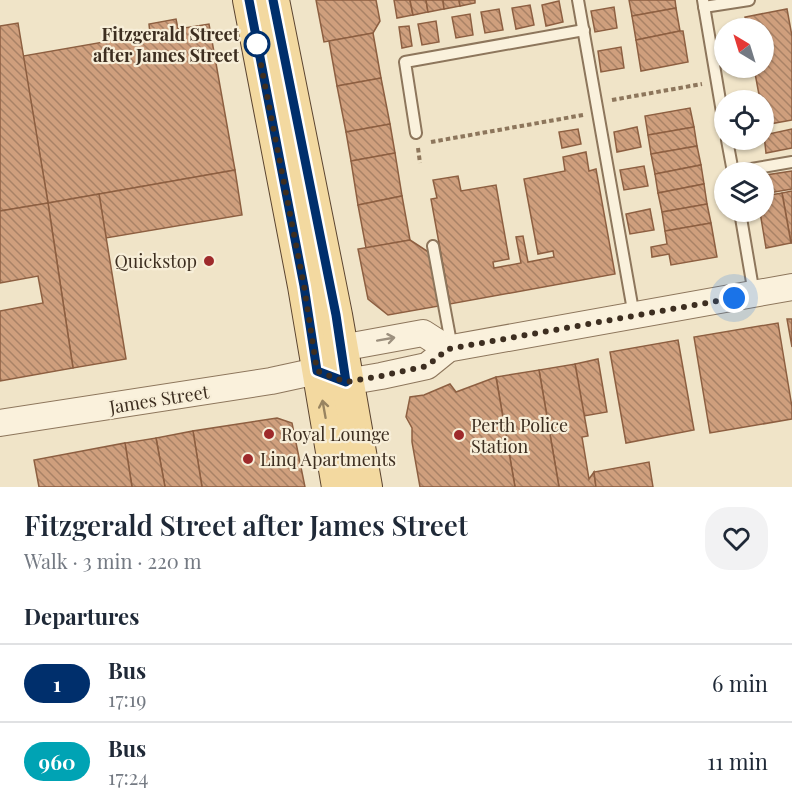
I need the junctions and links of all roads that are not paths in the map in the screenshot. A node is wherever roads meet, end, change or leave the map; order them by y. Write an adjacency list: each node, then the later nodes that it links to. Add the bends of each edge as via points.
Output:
1 (249, 0): 18 (main road)
2 (273, 0): 16 (main road)
3 (578, 0): 6 (lane)
4 (749, 0): 5 (lane)
5 (704, 4): 7 (lane)
6 (584, 30): 8 (lane, via 405,62); 15 (lane)
7 (718, 90)
8 (417, 139)
9 (792, 162): 10 (lane)
10 (774, 165)
11 (742, 222): 14 (lane)
12 (433, 246): 17 (lane)
13 (792, 287): 14 (street)
14 (754, 294): 15 (street)
15 (634, 316): 17 (street)
16 (341, 348): 17 (street, one-way to 17, via 423,333); 18 (street); 19 (main road)
17 (450, 349): 19 (street, via 427,366)
18 (317, 371): 19 (street); 20 (street, James Street); 21 (main road, one-way to 18)
19 (346, 382): 22 (main road)
20 (0, 423)
21 (338, 487)
22 (366, 487)

